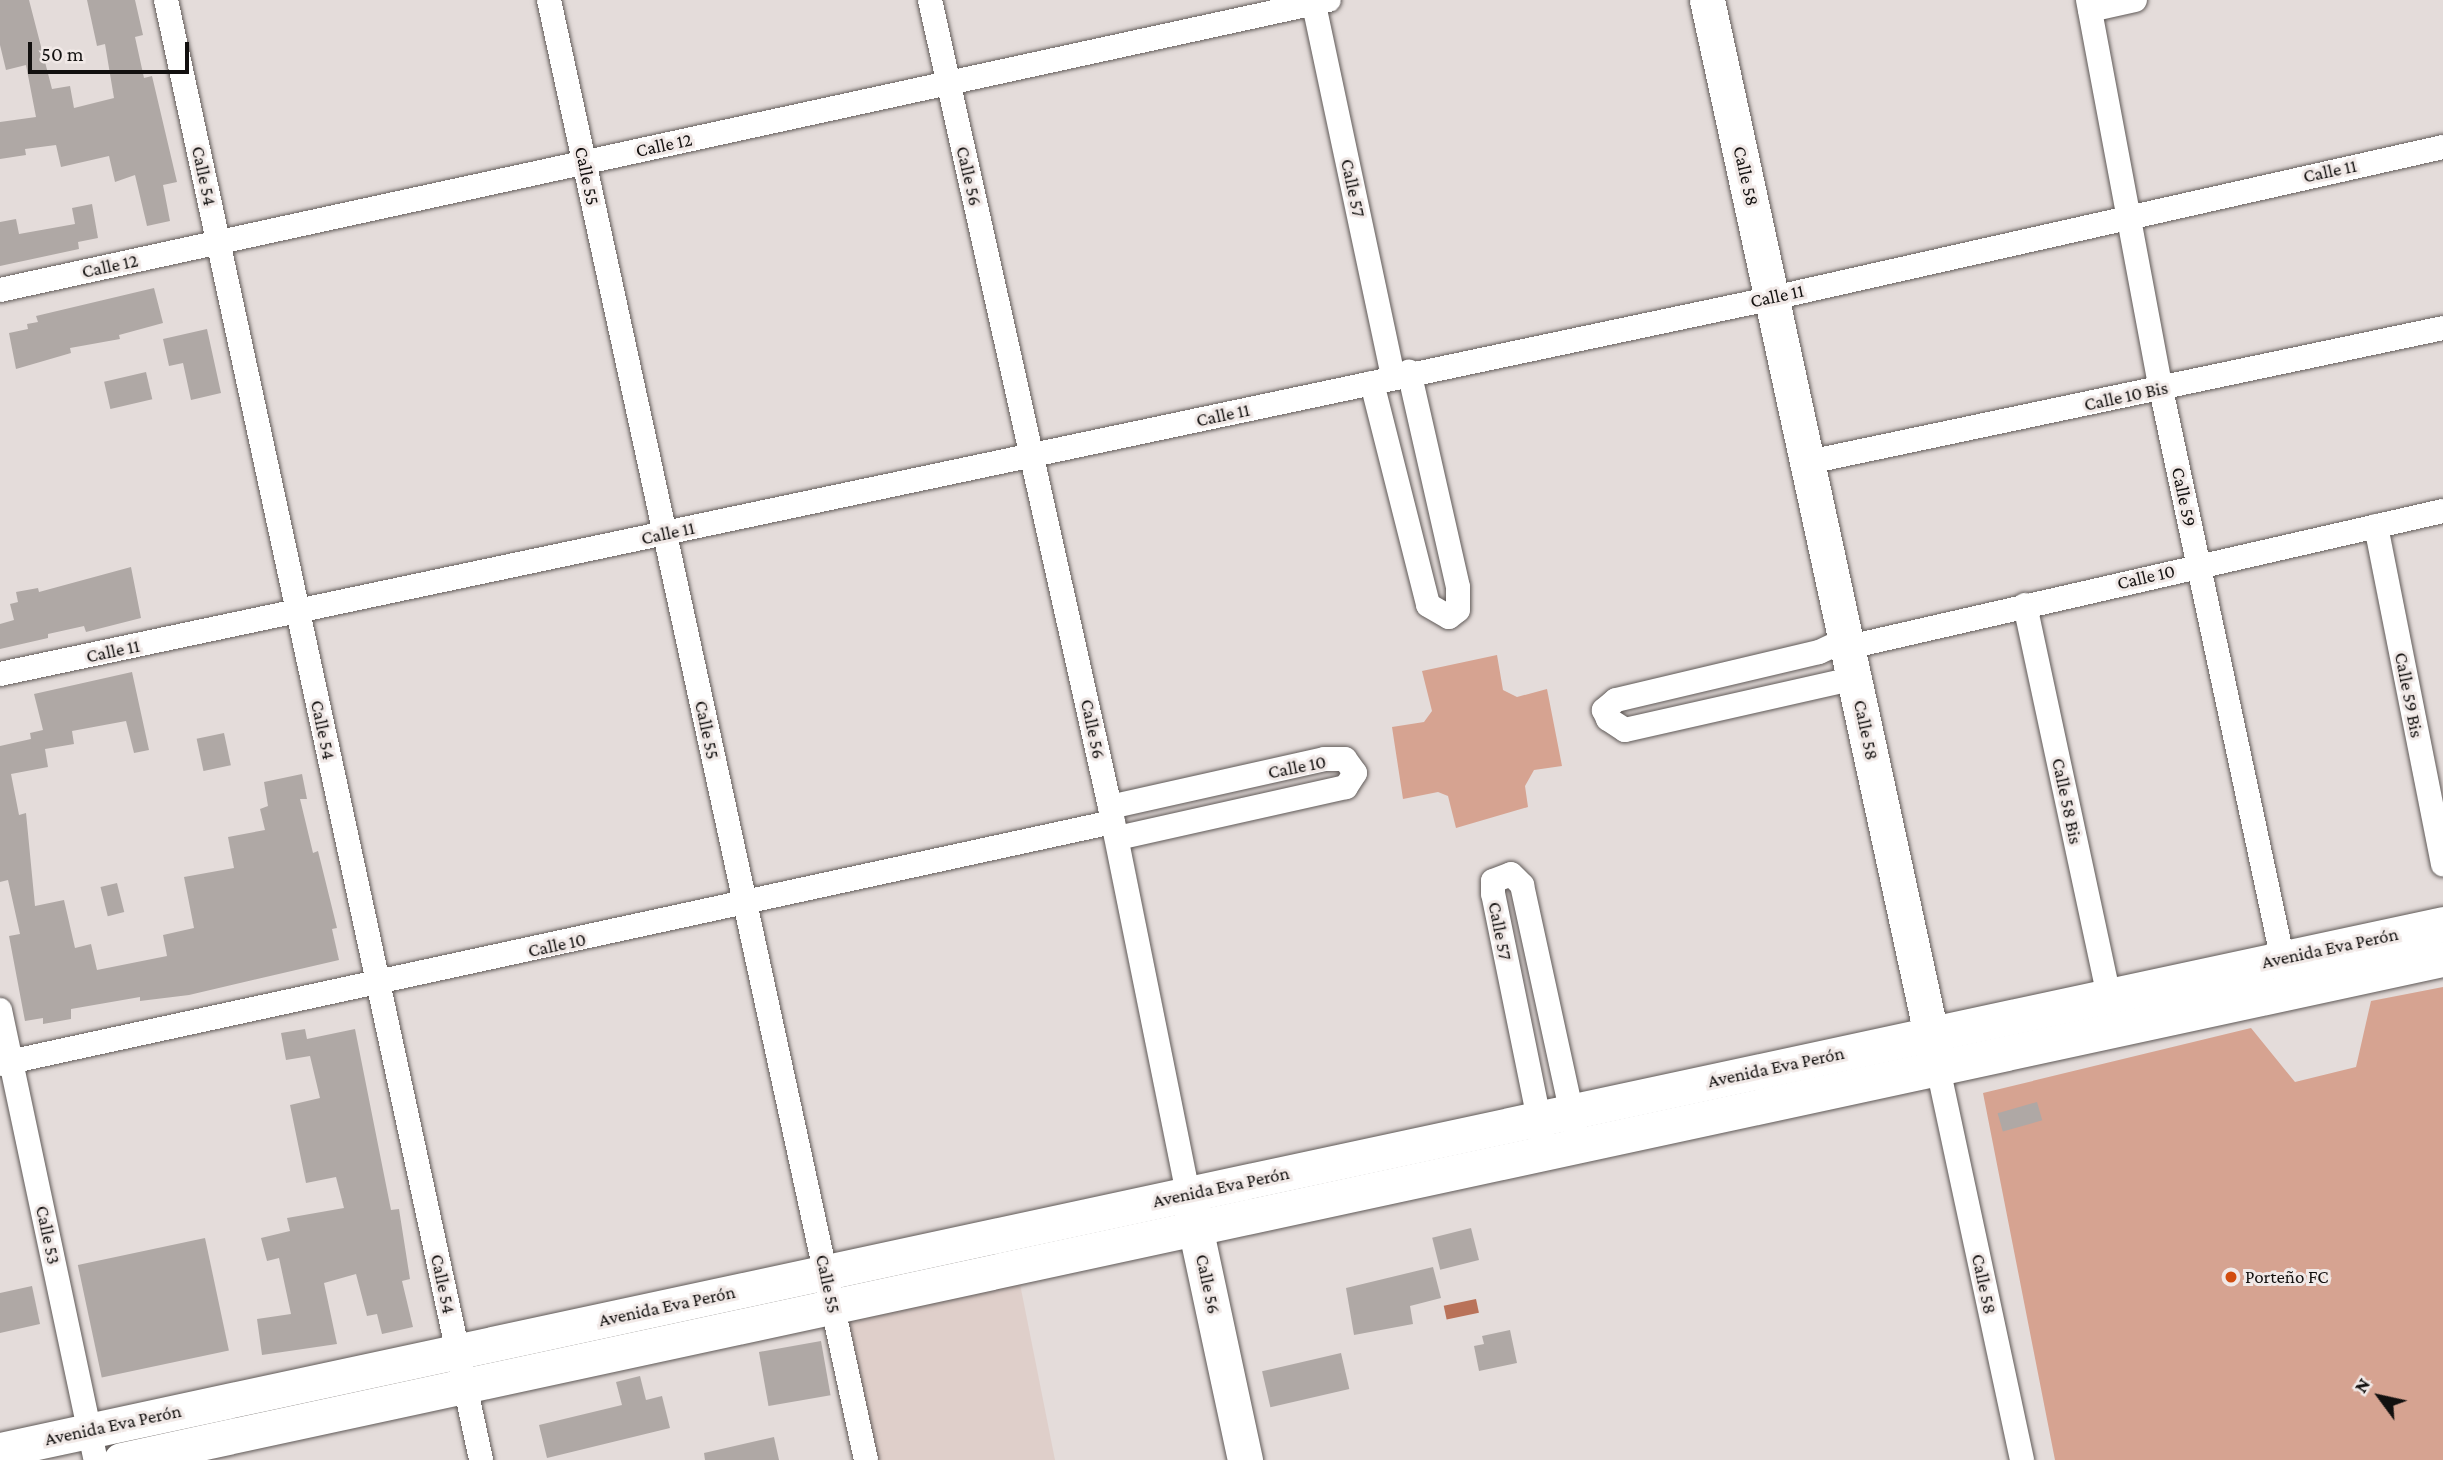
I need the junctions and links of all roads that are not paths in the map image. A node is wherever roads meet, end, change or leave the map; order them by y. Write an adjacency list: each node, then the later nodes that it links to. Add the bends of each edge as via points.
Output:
1 (166, 0): 12 (street, Calle 54)
2 (549, 0): 10 (street, Calle 55)
3 (930, 0): 8 (street, Calle 56)
4 (1707, 0): 14 (main road, Calle 58)
5 (2135, 0): 7 (street)
6 (1319, 1): 8 (street, Calle 12); 16 (street, Calle 57)
7 (2089, 5): 11 (street, Calle 59)
8 (947, 83): 10 (street, Calle 12); 18 (street, Calle 56)
9 (2443, 147): 11 (street, Calle 11)
10 (584, 162): 12 (street, Calle 12); 22 (street, Calle 55)
11 (2130, 215): 14 (street, Calle 11); 17 (street, Calle 59)
12 (218, 242): 13 (street, Calle 12); 25 (street, Calle 54)
13 (0, 290)
14 (1773, 298): 16 (street, Calle 11); 19 (main road, Calle 58)
15 (2443, 328): 17 (street, Calle 10 Bis)
16 (1391, 377): 16 (street, Calle 57, via 1428,605 1449,617 1458,610 1458,587); 18 (street, Calle 11)
17 (2161, 389): 19 (street, Calle 10 Bis); 23 (street, Calle 59)
18 (1034, 455): 22 (street, Calle 11); 28 (street, Calle 56)
19 (1809, 462): 26 (main road, Calle 58)
20 (2443, 511): 21 (street, Calle 10)
21 (2376, 526): 23 (street, Calle 10); 29 (street, Calle 59 Bis)
22 (665, 533): 25 (street, Calle 11); 30 (street, Calle 55)
23 (2199, 565): 24 (street, Calle 10); 32 (street, Calle 59)
24 (2025, 605): 26 (street, Calle 10); 36 (street, Calle 58 Bis)
25 (298, 613): 27 (street, Calle 11); 34 (street, Calle 54)
26 (1851, 655): 26 (street, Calle 10, via 1819,652 1616,700 1604,710 1608,719 1625,730); 38 (main road, Calle 58)
27 (0, 674)
28 (1113, 822): 28 (street, Calle 10, via 1346,787 1355,773 1345,759 1324,759); 30 (street, Calle 10); 44 (street, Calle 56)
29 (2443, 864)
30 (745, 905): 34 (street, Calle 10); 46 (street, Calle 55)
31 (2443, 924): 32 (main road, Avenida Eva Perón)
32 (2283, 958): 35 (street, Calle 59); 36 (main road, Avenida Eva Perón)
33 (2443, 959): 35 (main road, Avenida Eva Perón)
34 (378, 983): 39 (street, Calle 10); 48 (street, Calle 54)
35 (2290, 992): 40 (main road, Avenida Eva Perón)
36 (2109, 996): 38 (main road, Avenida Eva Perón)
37 (0, 1010): 39 (street, Calle 53)
38 (1930, 1034): 40 (main road, Calle 58); 41 (main road, Avenida Eva Perón)
39 (6, 1063): 50 (street, Calle 53)
40 (1938, 1068): 42 (main road, Avenida Eva Perón); 56 (street, Calle 58)
41 (1555, 1115): 41 (street, Calle 57, via 1522,885 1511,874 1493,881 1493,894); 42 (street, Calle 57); 43 (street, Calle 57); 44 (main road, Avenida Eva Perón)
42 (1580, 1145): 43 (main road, Avenida Eva Perón)
43 (1545, 1153): 45 (main road, Avenida Eva Perón)
44 (1188, 1194): 45 (main road, Calle 56); 46 (main road, Avenida Eva Perón)
45 (1197, 1228): 47 (main road, Avenida Eva Perón); 55 (main road, Calle 56)
46 (825, 1272): 47 (street, Calle 55); 48 (main road, Avenida Eva Perón)
47 (832, 1307): 49 (main road, Avenida Eva Perón); 54 (street, Calle 55)
48 (457, 1351): 49 (street, Calle 54); 50 (main road, Avenida Eva Perón)
49 (465, 1386): 52 (main road, Avenida Eva Perón); 53 (street, Calle 54)
50 (93, 1445): 51 (main road, Avenida Eva Perón)
51 (0, 1450)
52 (121, 1460)
53 (481, 1460)
54 (866, 1460)
55 (1245, 1460)
56 (2022, 1460)

